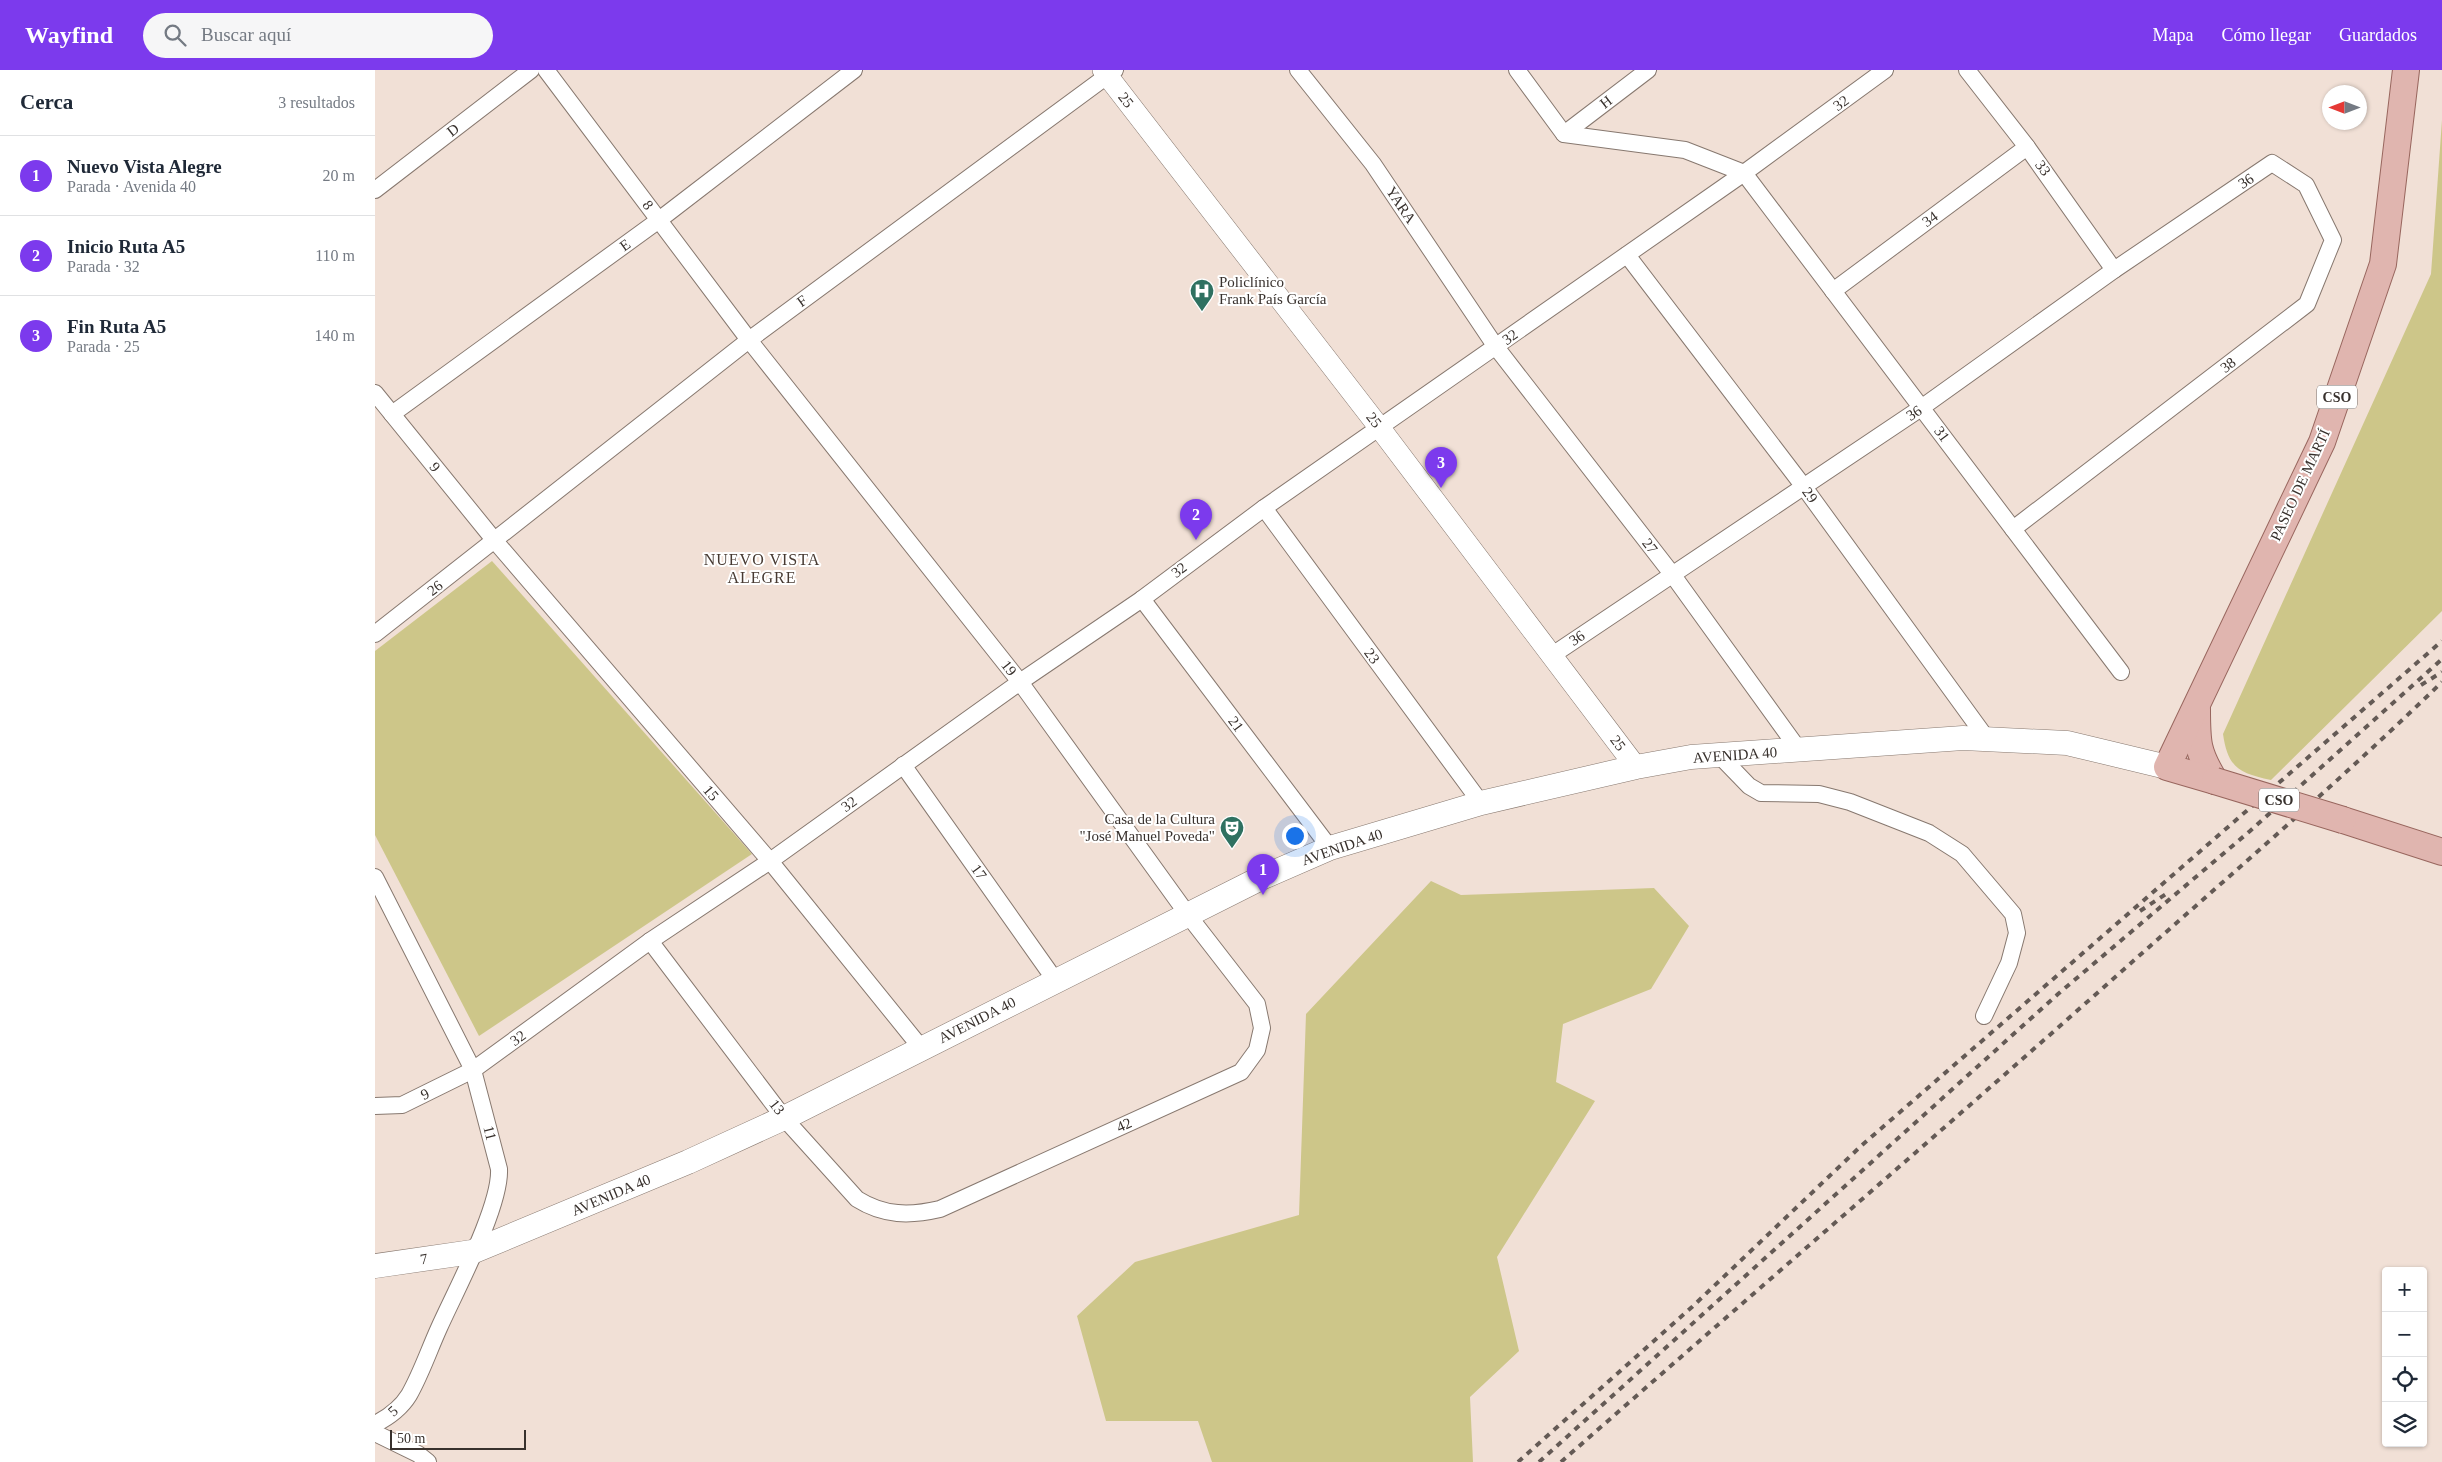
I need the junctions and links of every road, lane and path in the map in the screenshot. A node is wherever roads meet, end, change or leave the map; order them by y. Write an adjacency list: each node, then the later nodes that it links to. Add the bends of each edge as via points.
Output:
1 (531, 70): 15 (street, D)
2 (546, 70): 16 (street, 8)
3 (854, 70): 16 (street, E)
4 (1298, 70): 21 (street, YARA, via 1373,164)
5 (1517, 70): 11 (street)
6 (1648, 70): 11 (street, H)
7 (1885, 70): 14 (street, 32)
8 (1967, 70): 12 (street, 33)
9 (2406, 70): 36 (main road, PASEO DE MARTÍ / CSO, via 2383,264 2322,442)
10 (1109, 72): 20 (street, F); 25 (street, 25)
11 (1564, 134): 14 (street, via 1685,150)
12 (2027, 147): 18 (street, 33); 19 (street, 34)
13 (2272, 164): 18 (street, 36); 28 (street, 38, via 2305,185 2333,240 2307,304)
14 (1744, 174): 17 (street, 32); 19 (street, 31)
15 (375, 190)
16 (659, 220): 20 (street, 8); 24 (street, E)
17 (1627, 255): 21 (street, 32); 26 (street, 29)
18 (2114, 270): 23 (street, 36)
19 (1833, 291): 23 (street, 31)
20 (749, 340): 29 (street, F); 35 (street, 19)
21 (1496, 347): 25 (street, 32); 30 (street, 27)
22 (375, 393): 24 (street, 9)
23 (1921, 408): 26 (street, 36); 28 (street, 31)
24 (393, 414): 29 (street, 9)
25 (1379, 427): 27 (street, 32); 33 (street, 25)
26 (1804, 487): 30 (street, 36); 37 (street, 29)
27 (1263, 508): 31 (street, 32); 44 (street, 23)
28 (2013, 529): 34 (street, 31)
29 (495, 541): 32 (street, 26); 47 (street, 15)
30 (1672, 574): 33 (street, 36); 38 (street, 27)
31 (1141, 599): 35 (street, 32); 45 (street, 21)
32 (375, 634)
33 (1551, 656): 41 (street, 25)
34 (2121, 672)
35 (1020, 682): 40 (street, 32); 49 (street, 19)
36 (2197, 703): 42 (main road, PASEO DE MARTÍ / CSO); 43 (main road, CSO, via 2197,742 2202,760)
37 (1987, 739): 38 (main road, AVENIDA 40); 42 (main road, AVENIDA 40, via 2067,743)
38 (1799, 750): 39 (main road, AVENIDA 40)
39 (1719, 756): 41 (main road, AVENIDA 40); 53 (street, via 1749,786 1761,793 1819,794 1850,802 1929,833 1961,854 2013,914 2017,933 2009,963)
40 (903, 765): 47 (street, 32); 51 (street, 17)
41 (1636, 767): 44 (main road, AVENIDA 40)
42 (2167, 768): 43 (main road, CSO)
43 (2215, 781): 46 (main road, CSO, bridge)
44 (1481, 803): 45 (main road, AVENIDA 40)
45 (1330, 848): 49 (main road, AVENIDA 40)
46 (2442, 852)
47 (770, 861): 50 (street, 32); 54 (street, 15)
48 (375, 877): 55 (street, 11)
49 (1188, 915): 51 (main road, AVENIDA 40); 52 (street, 19)
50 (650, 941): 55 (street, 32); 57 (street, 13)
51 (1055, 980): 54 (main road, AVENIDA 40)
52 (1257, 1004): 58 (street, 42, via 1262,1028 1257,1050 1241,1072)
53 (1984, 1016)
54 (922, 1049): 57 (main road, AVENIDA 40)
55 (473, 1070): 56 (street, 9, via 402,1105); 59 (street, 11, via 500,1182)
56 (375, 1106)
57 (785, 1118): 58 (street, 13, via 857,1199 870,1207 915,1215); 59 (main road, AVENIDA 40)
58 (940, 1209)
59 (473, 1252): 60 (main road, 7); 61 (street, 11)
60 (375, 1266)
61 (409, 1395): 62 (street, 5, via 391,1416)
62 (375, 1424)
63 (375, 1433): 64 (street)
64 (428, 1462)

